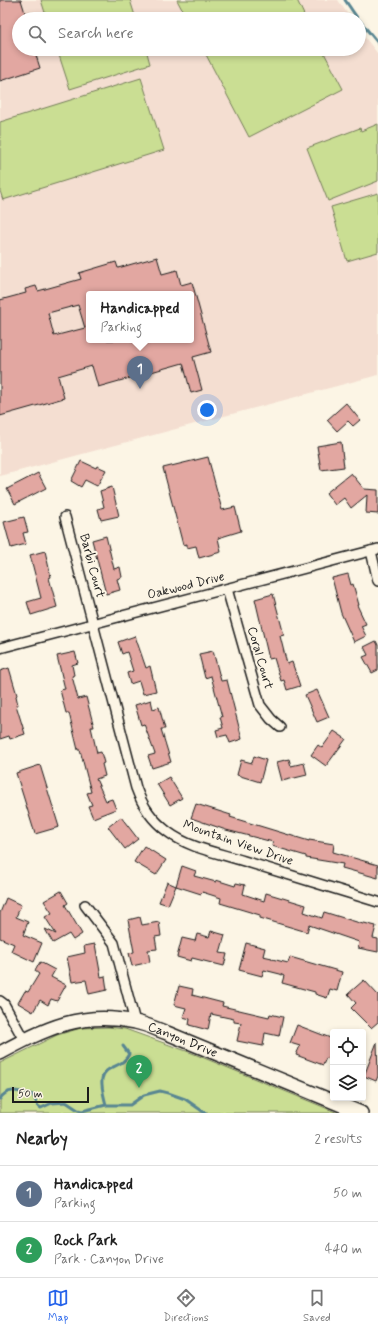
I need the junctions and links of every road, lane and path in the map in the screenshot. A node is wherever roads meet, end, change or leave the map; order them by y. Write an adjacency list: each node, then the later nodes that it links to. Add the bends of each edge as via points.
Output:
1 (65, 517): 5 (street, Barbi Court)
2 (374, 550): 3 (street); 4 (street, Oakwood Drive)
3 (378, 581)
4 (227, 589): 5 (street, Oakwood Drive); 7 (street, Coral Court, via 260,705)
5 (94, 623): 6 (street, Oakwood Drive); 8 (street, Mountain View Drive, via 136,788 147,812 157,823 169,833 200,847)
6 (0, 648)
7 (280, 727)
8 (378, 902)
9 (85, 905): 11 (street, via 114,943)
10 (0, 1001): 12 (street)
11 (134, 1022): 12 (street, Canyon Drive, via 110,1019 79,1020 56,1026); 14 (street, Canyon Drive, via 167,1033)
12 (24, 1040): 13 (street, Canyon Drive)
13 (0, 1053)
14 (361, 1113)

